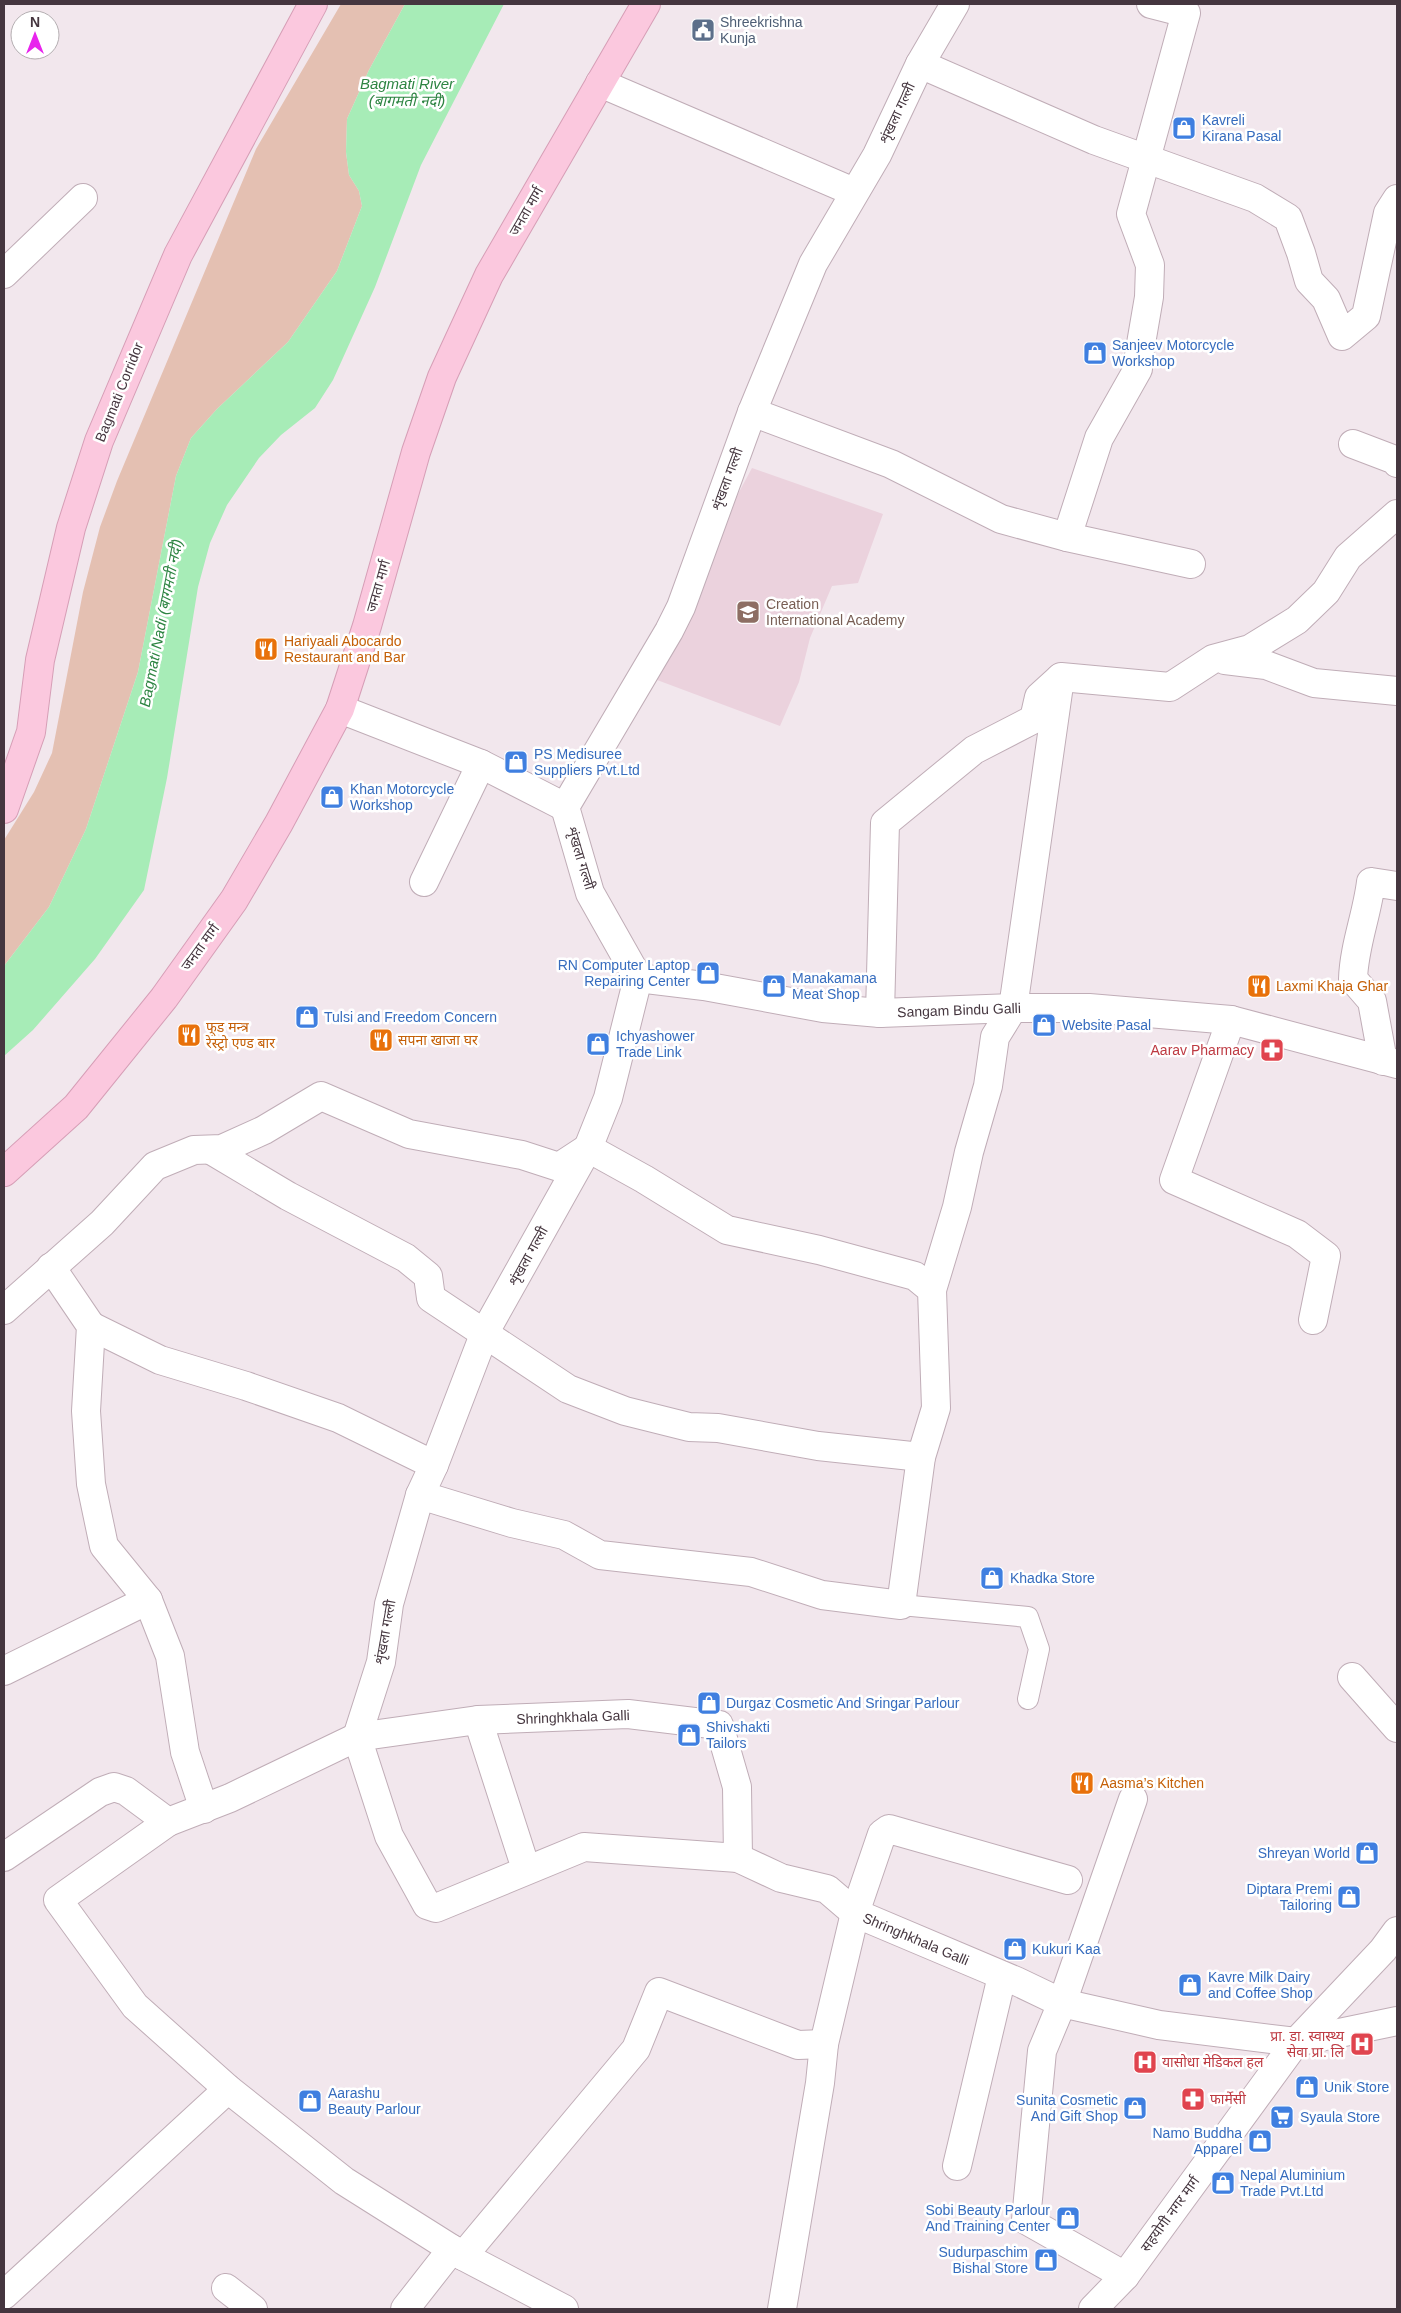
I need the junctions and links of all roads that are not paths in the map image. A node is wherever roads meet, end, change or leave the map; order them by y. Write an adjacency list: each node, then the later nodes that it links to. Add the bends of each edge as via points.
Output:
1 (313, 4): 25 (main road, Bagmati Corridor, via 178,255 99,441 71,528 40,660 31,732)
2 (646, 4): 7 (main road, जनता मार्ग)
3 (955, 4): 6 (street, शृंखला गल्ली)
4 (1151, 4): 5 (street)
5 (1190, 9): 8 (street)
6 (920, 64): 8 (street, via 1094,140); 9 (street, शृंखला गल्ली, via 877,155)
7 (600, 82): 9 (street); 22 (main road, जनता मार्ग, via 489,275 442,377 416,452 367,626)
8 (1146, 157): 11 (street, via 1255,198 1288,218 1308,281 1326,299 1342,336 1366,316 1388,213); 17 (street, via 1131,214 1150,265 1149,298 1138,368 1099,438)
9 (854, 192): 13 (street, शृंखला गल्ली, via 813,264)
10 (82, 198): 12 (street)
11 (1397, 199)
12 (4, 274)
13 (752, 412): 17 (street, via 891,464 1001,519); 24 (street, शृंखला गल्ली, via 677,615)
14 (1353, 444): 15 (street)
15 (1397, 463)
16 (1397, 514): 19 (street, via 1348,557 1326,592 1297,620 1250,649)
17 (1067, 537): 18 (street)
18 (1191, 564)
19 (1213, 659): 20 (street, via 1170,687); 21 (street, via 1266,664 1314,683)
20 (1061, 676): 29 (street); 30 (street, via 1039,697 1034,719 974,750 885,823)
21 (1397, 691)
22 (340, 708): 23 (street); 35 (main road, जनता मार्ग, via 280,823 234,900 164,998 76,1107)
23 (482, 764): 24 (street); 26 (street)
24 (565, 807): 28 (street, शृंखला गल्ली, via 590,893)
25 (4, 809)
26 (424, 882)
27 (1397, 886): 32 (street, via 1371,882 1354,959 1353,979 1372,1002)
28 (638, 978): 30 (street, Sangam Bindu Galli, via 704,986 823,1008); 33 (street, शृंखला गल्ली, via 608,1098)
29 (1013, 1008): 30 (street, Sangam Bindu Galli); 31 (street, Sangam Bindu Galli, via 1089,1008); 37 (street, via 995,1037 988,1086)
30 (880, 1013)
31 (1231, 1020): 32 (street, Sangam Bindu Galli); 39 (street, via 1174,1180 1297,1234 1326,1256)
32 (1390, 1062)
33 (588, 1148): 34 (street, via 559,1167 522,1155 409,1134 321,1096 256,1134 222,1149); 37 (street, via 727,1230 915,1276); 41 (street, शृंखला गल्ली)
34 (211, 1150): 36 (street, via 194,1150 155,1166 102,1223); 41 (street, via 288,1196 406,1258 428,1276 431,1298)
35 (4, 1172)
36 (51, 1267): 38 (street); 40 (street)
37 (932, 1290): 42 (street, via 936,1408)
38 (4, 1310)
39 (1313, 1320)
40 (92, 1326): 43 (street, via 160,1360 338,1418); 45 (street, via 86,1411 93,1493 104,1546)
41 (485, 1332): 42 (street, via 568,1389 625,1411 688,1427 718,1428 818,1446); 43 (street, शृंखला गल्ली)
42 (921, 1457): 46 (street)
43 (434, 1465): 44 (street, शृंखला गल्ली)
44 (420, 1495): 46 (street, via 564,1535 600,1555 751,1572 822,1595); 52 (street, शृंखला गल्ली, via 389,1604 381,1662)
45 (148, 1600): 47 (street); 54 (street, via 170,1656 186,1752)
46 (901, 1605): 49 (lane, via 1028,1618 1039,1650)
47 (4, 1671)
48 (1352, 1677): 51 (street)
49 (1028, 1699)
50 (478, 1720): 52 (street, Shringhkhala Galli); 57 (street, Shringhkhala Galli, via 628,1714 719,1725 737,1786); 58 (street)
51 (1397, 1728)
52 (357, 1737): 54 (street, Shringhkhala Galli); 58 (street, via 389,1836 427,1905 436,1908)
53 (1133, 1799): 63 (street)
54 (204, 1808): 55 (street, Shringhkhala Galli)
55 (168, 1822): 56 (street, via 114,1786 100,1792); 67 (street, Shringhkhala Galli, via 58,1900 134,2006)
56 (4, 1857)
57 (738, 1858): 58 (street, via 584,1848); 60 (street, Shringhkhala Galli, via 781,1878 827,1889)
58 (526, 1870)
59 (1068, 1880): 60 (street, via 889,1829 882,1834)
60 (855, 1913): 62 (street, Shringhkhala Galli); 66 (street)
61 (1392, 1946): 65 (street, सहयोगी नगर मार्ग)
62 (1002, 1976): 63 (street, Shringhkhala Galli); 68 (street)
63 (1062, 2003): 65 (street, Shringhkhala Galli, via 1159,2025); 70 (street, via 1042,2051 1026,2220)
64 (1397, 2021): 65 (street, Shringhkhala Galli)
65 (1296, 2042): 70 (street, सहयोगी नगर मार्ग)
66 (824, 2044): 69 (street, via 798,2045 659,1992 636,2049); 77 (street)
67 (228, 2089): 69 (street, via 344,2181); 72 (street)
68 (956, 2166)
69 (457, 2253): 75 (street); 76 (street)
70 (1125, 2276): 73 (street, सहयोगी नगर मार्ग)
71 (226, 2288): 74 (street)
72 (4, 2295)
73 (1096, 2308)
74 (253, 2309)
75 (405, 2309)
76 (564, 2309)
77 (782, 2309)

